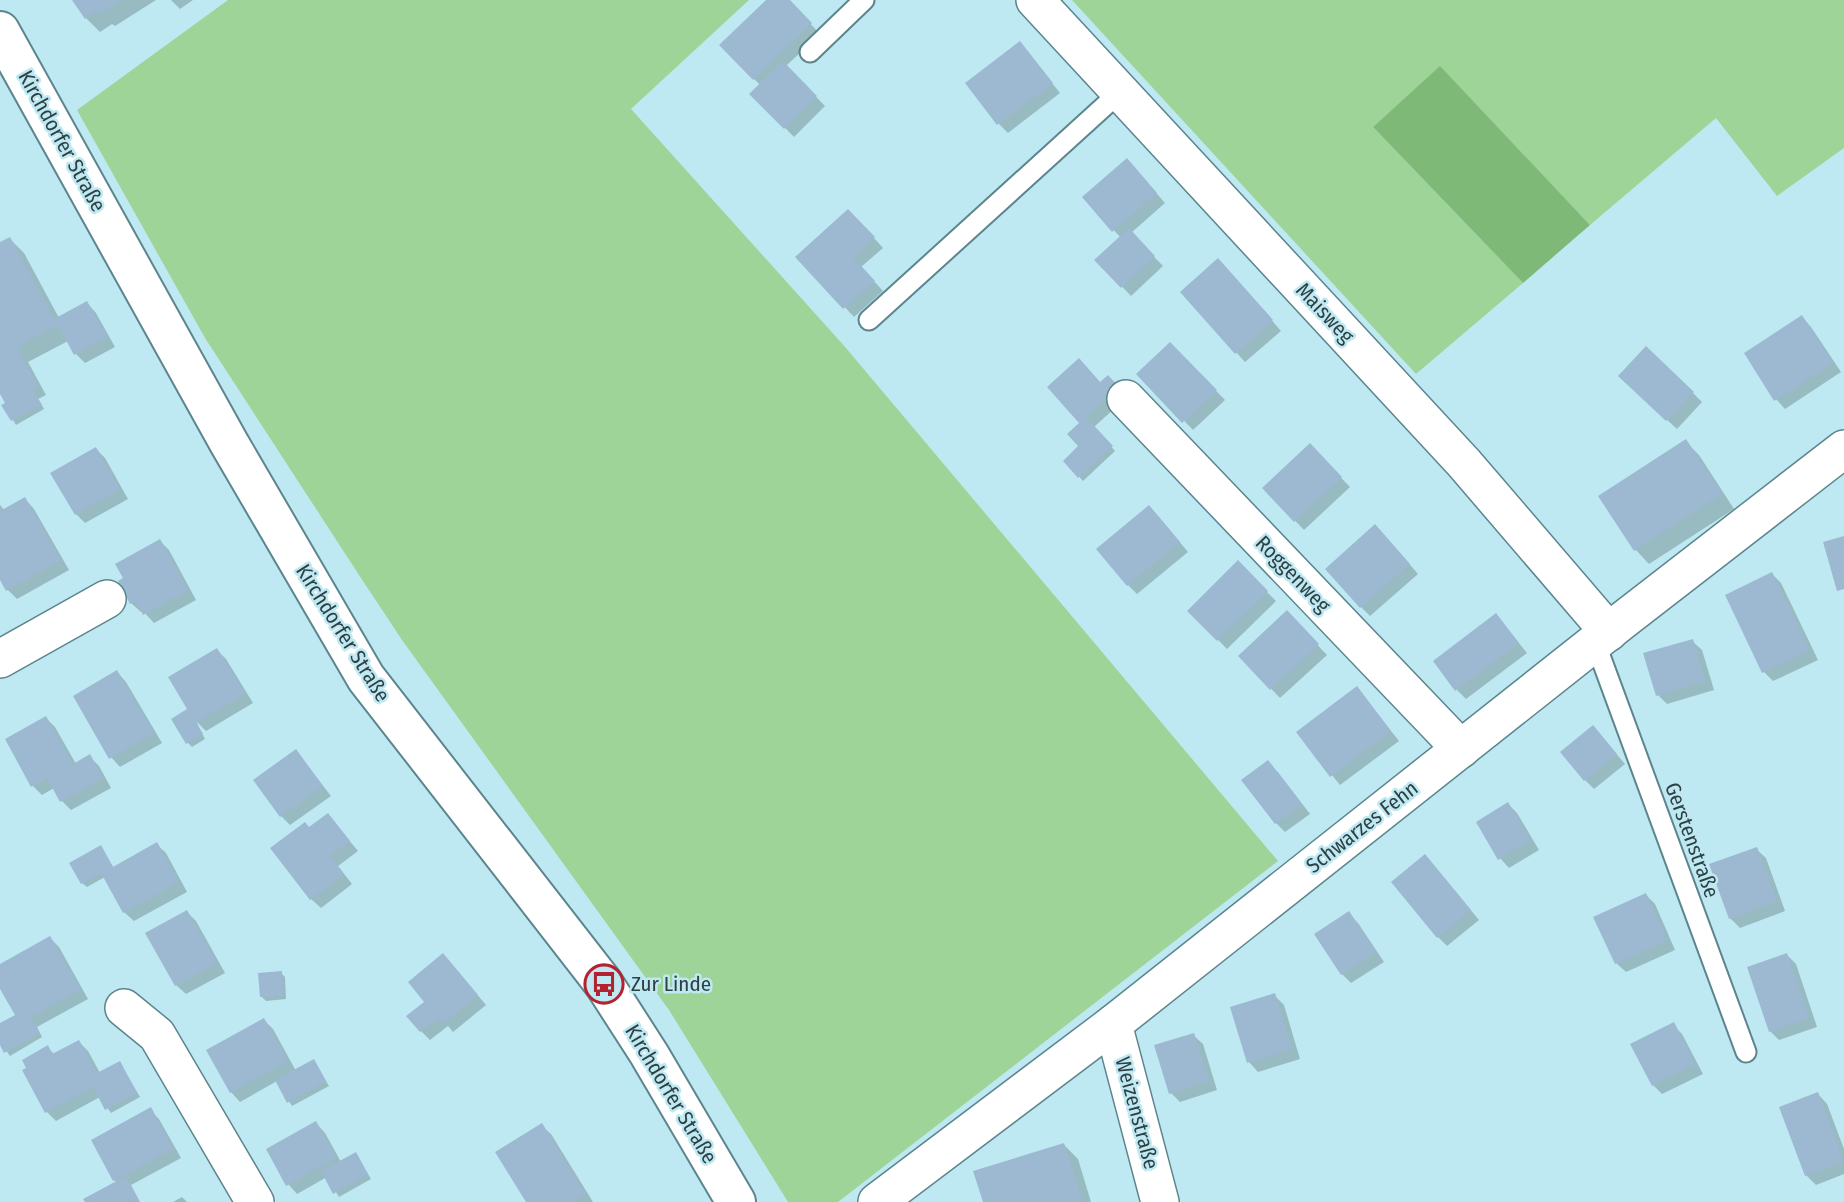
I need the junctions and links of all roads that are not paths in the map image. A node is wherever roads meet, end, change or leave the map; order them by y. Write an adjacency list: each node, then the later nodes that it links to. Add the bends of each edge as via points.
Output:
1 (864, 0): 4 (lane)
2 (1035, 0): 5 (street, Maisweg)
3 (0, 31): 17 (street, Kirchdorfer Straße, via 229,443 366,678 604,984)
4 (810, 52)
5 (1120, 92): 6 (lane); 10 (street, Maisweg, via 1464,463)
6 (869, 320)
7 (1126, 399): 12 (street, Roggenweg)
8 (1844, 449): 10 (street, Schwarzes Fehn)
9 (107, 599): 11 (street)
10 (1602, 637): 12 (street, Schwarzes Fehn); 15 (lane, Gerstenstraße)
11 (0, 659)
12 (1461, 749): 14 (street, Schwarzes Fehn)
13 (124, 1008): 16 (street, via 157,1035)
14 (1113, 1024): 18 (street, Schwarzes Fehn); 19 (street, Weizenstraße)
15 (1746, 1052)
16 (255, 1202)
17 (736, 1202)
18 (877, 1202)
19 (1160, 1202)

